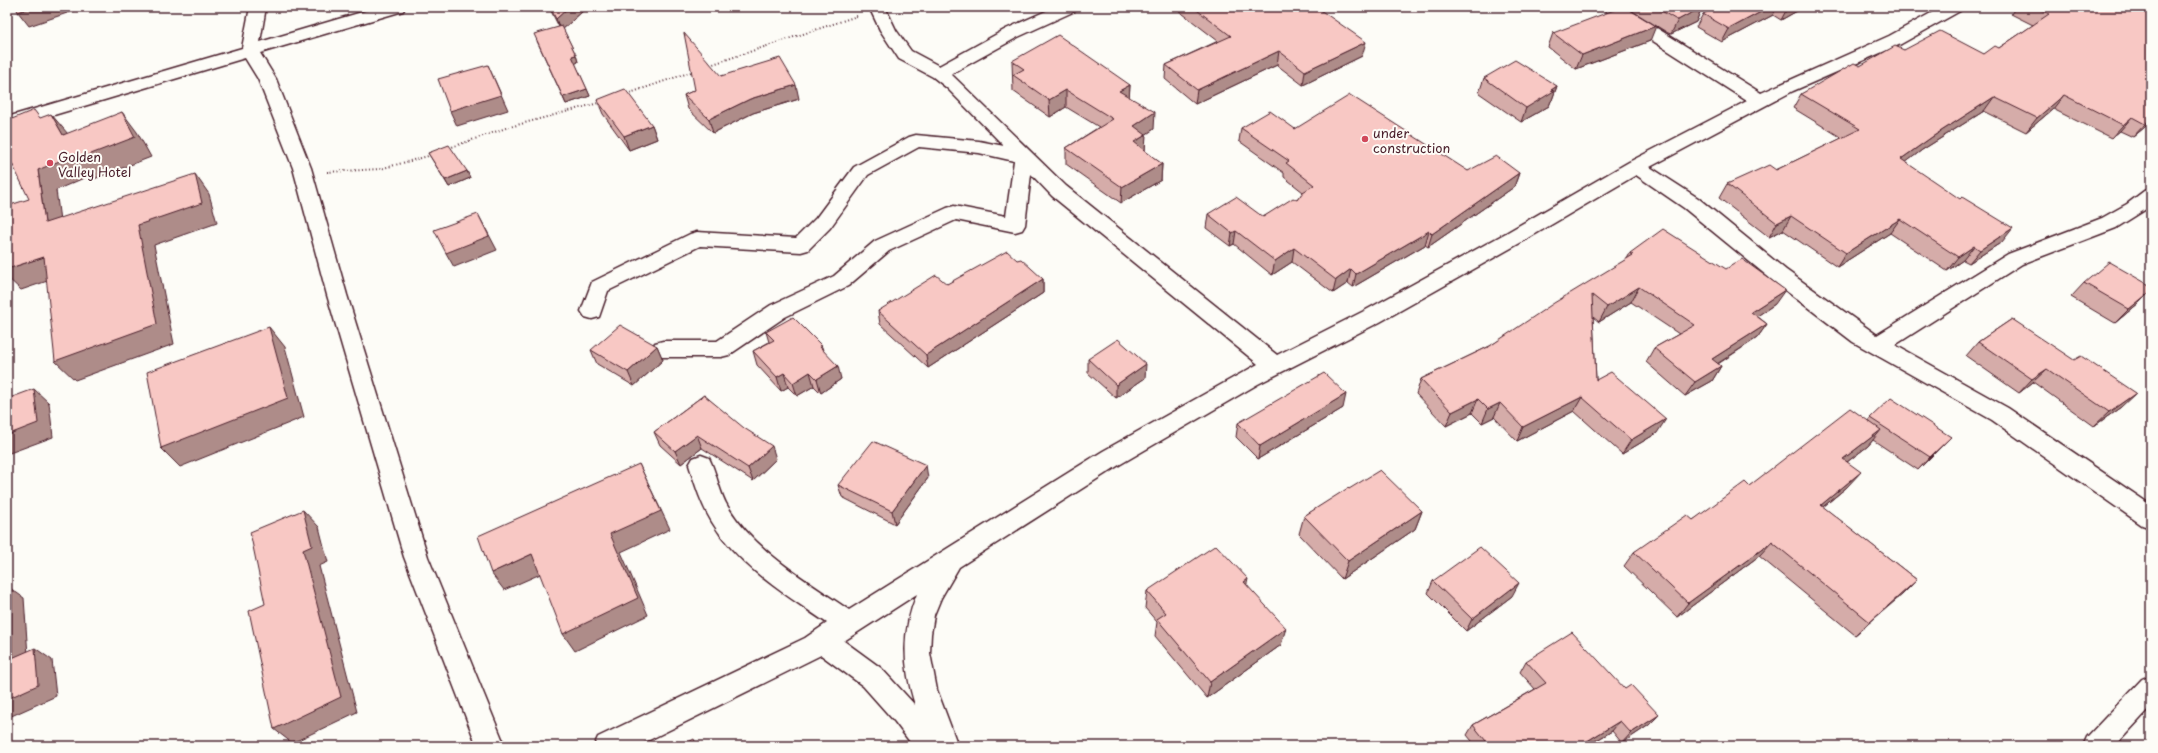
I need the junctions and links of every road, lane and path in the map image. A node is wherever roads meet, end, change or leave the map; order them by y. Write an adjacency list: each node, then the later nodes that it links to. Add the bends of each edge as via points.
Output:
1 (258, 7): 7 (street)
2 (397, 7): 7 (street)
3 (1070, 7): 10 (street, via 1012,33)
4 (1612, 7): 13 (street)
5 (1954, 7): 13 (street, via 1895,40)
6 (878, 8): 8 (path); 10 (street, via 888,30 905,55)
7 (250, 51): 14 (street); 19 (street, via 267,79)
8 (705, 67)
9 (698, 69): 11 (path)
10 (939, 73): 17 (street, via 953,84)
11 (621, 97)
12 (607, 101): 15 (path, via 548,115)
13 (1760, 101): 18 (street)
14 (7, 123)
15 (448, 148)
16 (434, 154): 19 (path, via 388,168 346,173)
17 (1024, 157): 21 (street, via 979,147 916,141 861,171 823,223 801,245 697,239 599,287); 23 (street, via 1015,225 954,213 882,246 841,281 778,311 721,349); 24 (street, via 1059,190)
18 (1636, 166): 22 (street, via 1691,203 1779,275); 24 (street, via 1373,316)
19 (303, 171): 31 (street, via 337,295 416,557)
20 (2151, 196): 22 (street, via 2110,223 2014,259)
21 (592, 311)
22 (1876, 346): 26 (street, via 2000,414)
23 (663, 349)
24 (1276, 366): 27 (street, via 1110,458)
25 (700, 465): 28 (street, via 722,518 751,553 783,580)
26 (2151, 518)
27 (950, 561): 28 (street); 34 (street, via 928,596 917,646 917,664 923,691)
28 (849, 624): 29 (street)
29 (822, 641): 32 (street); 33 (street, via 872,677 905,713)
30 (2151, 688): 35 (street)
31 (491, 746)
32 (608, 746)
33 (929, 746)
34 (944, 746)
35 (2097, 746)

